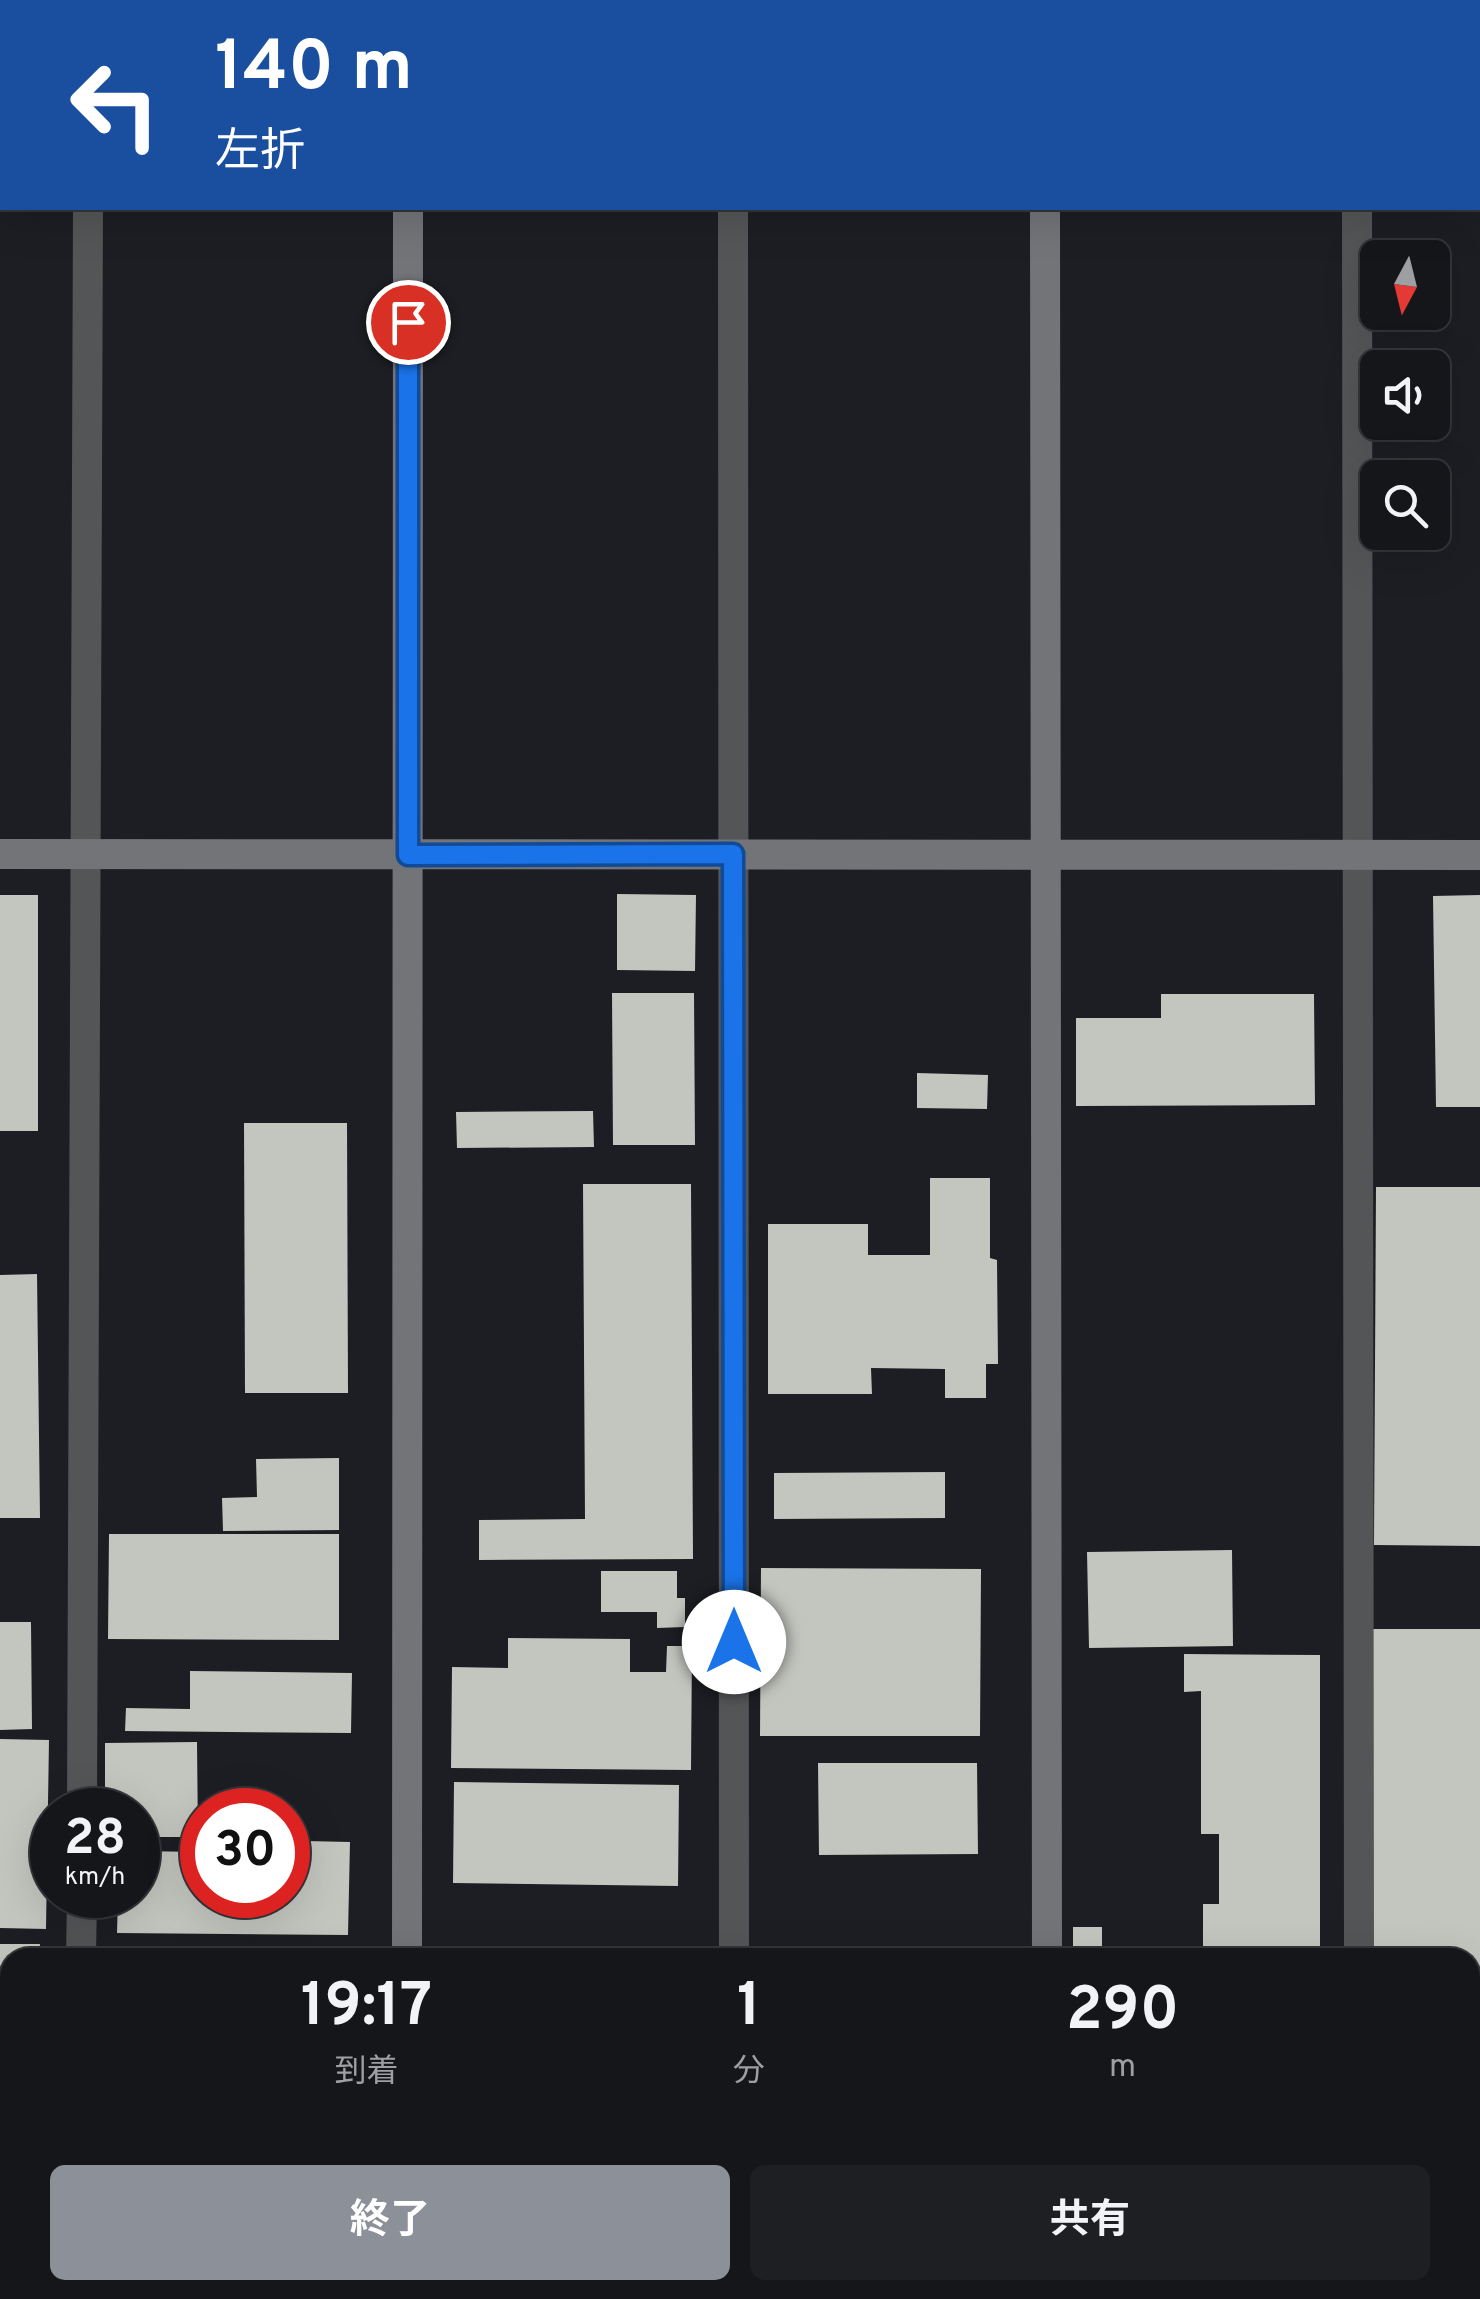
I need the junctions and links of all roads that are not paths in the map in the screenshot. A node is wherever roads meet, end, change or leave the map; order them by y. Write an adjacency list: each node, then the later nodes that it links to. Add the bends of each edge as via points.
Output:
1 (88, 210): 10 (street)
2 (408, 210): 11 (street)
3 (734, 210): 8 (street)
4 (1045, 210): 6 (street)
5 (1357, 210): 9 (street)
6 (1046, 852): 8 (street); 9 (street); 18 (street)
7 (0, 854): 10 (street)
8 (733, 854): 11 (street); 17 (street)
9 (1358, 854): 12 (street); 19 (street)
10 (84, 855): 11 (street); 13 (street)
11 (408, 855): 16 (street)
12 (1480, 855)
13 (82, 1788)
14 (82, 1918): 15 (street)
15 (82, 1948)
16 (407, 1948)
17 (734, 1948)
18 (1047, 1948)
19 (1359, 1948)

